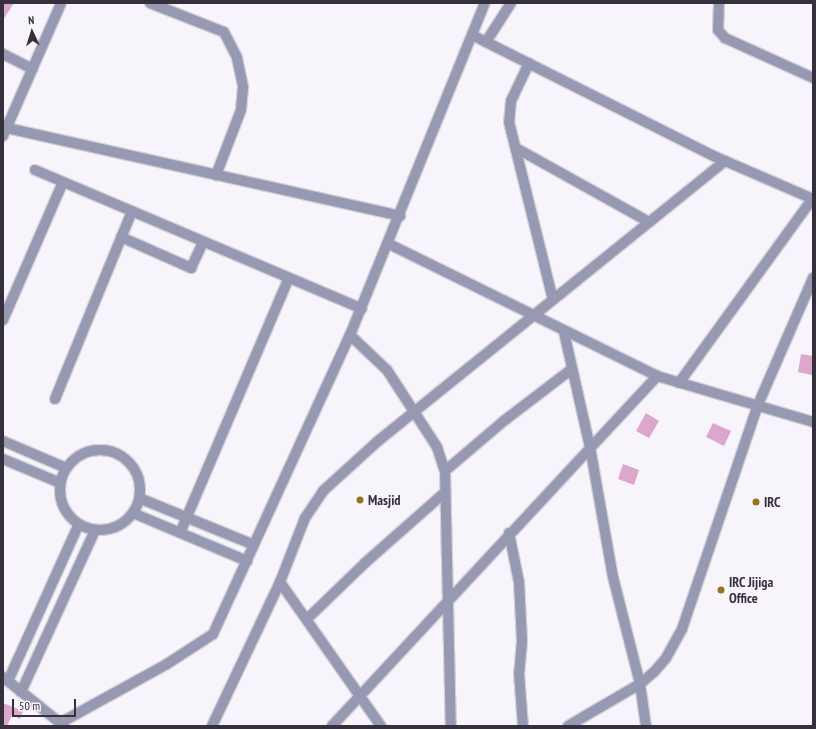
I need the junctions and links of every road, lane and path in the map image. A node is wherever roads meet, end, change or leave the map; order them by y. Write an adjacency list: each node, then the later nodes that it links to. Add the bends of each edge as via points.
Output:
1 (61, 3): 10 (street)
2 (150, 3): 16 (street, via 224,32 237,58 243,87 241,110)
3 (485, 3): 6 (street)
4 (511, 3): 7 (street)
5 (719, 3): 11 (street, via 718,30 725,38)
6 (472, 35): 7 (street); 20 (street)
7 (486, 42): 9 (street)
8 (3, 54): 10 (street)
9 (529, 63): 13 (street, via 511,101 509,122); 14 (street)
10 (32, 69): 12 (street)
11 (813, 78)
12 (5, 132): 16 (street)
13 (516, 148): 21 (street); 27 (street)
14 (725, 161): 18 (street); 21 (street)
15 (35, 170): 17 (street)
16 (216, 175): 20 (street)
17 (63, 182): 19 (street); 30 (street)
18 (813, 199): 35 (street)
19 (132, 211): 22 (street); 23 (street)
20 (400, 216): 24 (street)
21 (650, 222): 27 (street)
22 (121, 237): 23 (street, via 191,268); 36 (street)
23 (203, 242): 25 (street)
24 (389, 244): 28 (street); 29 (street)
25 (289, 278): 28 (street); 49 (street)
26 (813, 278): 37 (street)
27 (553, 300): 29 (street)
28 (362, 309): 32 (street)
29 (533, 317): 31 (street); 38 (street)
30 (3, 320)
31 (564, 332): 33 (street); 34 (street)
32 (350, 335): 38 (street, via 387,370); 54 (street)
33 (572, 369): 41 (street); 44 (street, via 505,420)
34 (657, 376): 35 (street); 41 (street)
35 (679, 383): 37 (street)
36 (55, 399)
37 (757, 407): 39 (street); 60 (street, via 682,629 666,658)
38 (414, 411): 44 (street, via 437,447); 56 (street, via 323,491 305,518)
39 (813, 422)
40 (3, 441): 43 (street)
41 (590, 447): 53 (street); 60 (street, via 613,577)
42 (3, 459): 45 (street)
43 (66, 468): 45 (street); 47 (street, via 74,459 86,452 110,451 132,464 138,476)
44 (446, 471): 46 (street)
45 (60, 483): 50 (street, via 63,506)
46 (444, 493): 57 (street); 58 (street)
47 (139, 498): 48 (street); 49 (street)
48 (133, 513): 51 (street, via 121,524); 52 (street)
49 (186, 517): 52 (street); 54 (street)
50 (79, 524): 51 (street); 59 (street)
51 (95, 530): 61 (street)
52 (180, 533): 55 (street)
53 (509, 533): 57 (street); 68 (street, via 519,582 522,641 519,673)
54 (254, 546): 55 (street)
55 (247, 561): 63 (street, via 213,634)
56 (280, 582): 58 (street); 64 (street)
57 (448, 599): 62 (street); 67 (street)
58 (307, 619): 62 (street)
59 (5, 679): 61 (street)
60 (640, 684): 69 (street); 70 (street)
61 (21, 692): 63 (street)
62 (360, 695): 65 (street); 66 (street)
63 (62, 725)
64 (212, 726)
65 (332, 726)
66 (381, 726)
67 (451, 726)
68 (524, 726)
69 (568, 726)
70 (646, 726)

